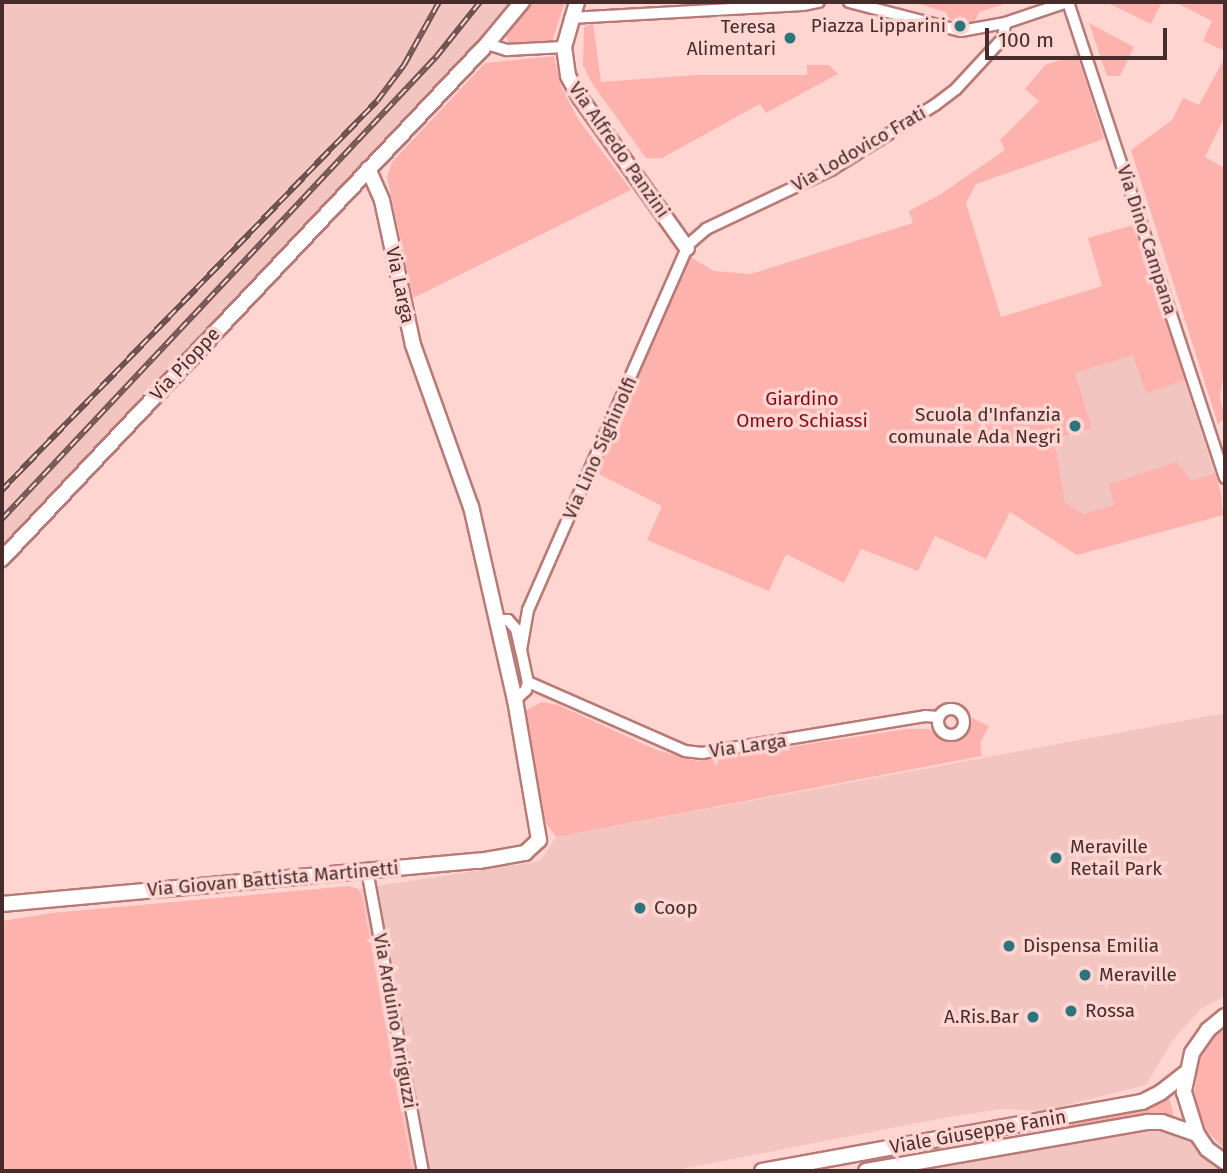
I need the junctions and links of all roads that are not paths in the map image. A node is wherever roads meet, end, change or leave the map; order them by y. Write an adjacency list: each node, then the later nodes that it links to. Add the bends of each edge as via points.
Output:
1 (522, 2): 8 (street)
2 (577, 2): 6 (street, Via Alfredo Panzini)
3 (819, 2): 6 (street)
4 (849, 2): 7 (street, via 952,30)
5 (1068, 2): 7 (street); 12 (street, Via Dino Campana)
6 (570, 18): 9 (street, Via Alfredo Panzini)
7 (1005, 23): 11 (street, Via Lodovico Frati, via 1003,38 935,106 831,170 706,229)
8 (487, 44): 9 (street, via 507,50); 10 (street)
9 (564, 47): 11 (street, Via Alfredo Panzini, via 568,76 581,99)
10 (368, 169): 13 (street, Via Pioppe); 14 (street, Via Larga, via 382,200 413,345 471,507)
11 (687, 248): 15 (street, Via Lino Sighinolfi, via 528,610)
12 (1225, 478)
13 (2, 559)
14 (498, 620): 15 (street, via 508,620 516,629); 17 (street, Via Larga)
15 (521, 650): 16 (street)
16 (528, 682): 17 (street); 18 (street, Via Larga, via 685,751 702,753 925,716)
17 (515, 700): 19 (street, Via Larga)
18 (938, 718)
19 (539, 841): 20 (street, Via Giovan Battista Martinetti, via 531,850 516,855)
20 (367, 870): 21 (street, Via Giovan Battista Martinetti); 26 (street, Via Arduino Arriguzzi)
21 (2, 904)
22 (1225, 1016): 23 (street, via 1198,1043)
23 (1186, 1073): 24 (street, via 1185,1102); 27 (street, Viale Giuseppe Fanin, via 1142,1102)
24 (1196, 1134): 25 (street); 28 (street, Viale Giuseppe Fanin, via 1148,1122)
25 (1225, 1162)
26 (423, 1171)
27 (762, 1171)
28 (866, 1171)

